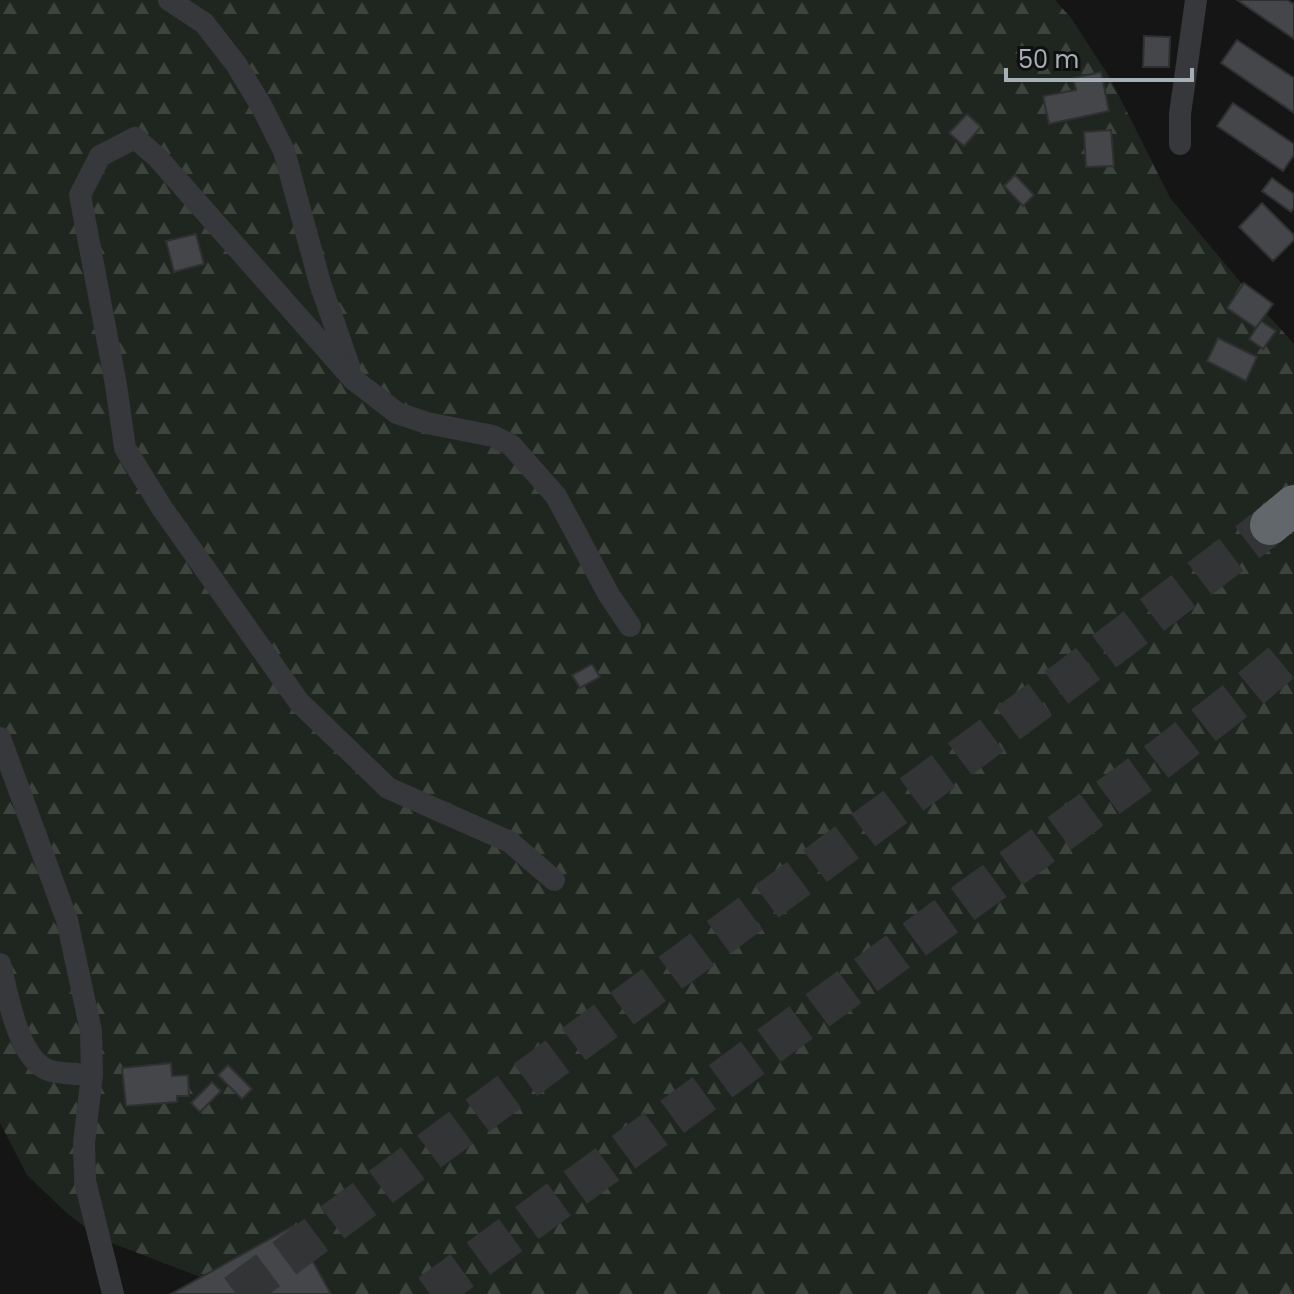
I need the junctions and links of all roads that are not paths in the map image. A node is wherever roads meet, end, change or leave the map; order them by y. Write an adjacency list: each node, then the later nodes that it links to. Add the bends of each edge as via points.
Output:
1 (169, 0): 4 (street, via 204,23 268,118 284,151)
2 (1196, 0): 3 (street)
3 (1180, 144)
4 (353, 379): 5 (street, via 397,413 511,445 556,496); 7 (street, via 157,157 135,138 100,156 80,195 125,448 148,488 299,702 388,788 510,842)
5 (630, 626)
6 (0, 738): 9 (street, via 67,920 91,1031)
7 (554, 880)
8 (0, 964): 9 (street, via 26,1053 47,1070)
9 (92, 1075): 10 (street, via 85,1181)
10 (113, 1294)

